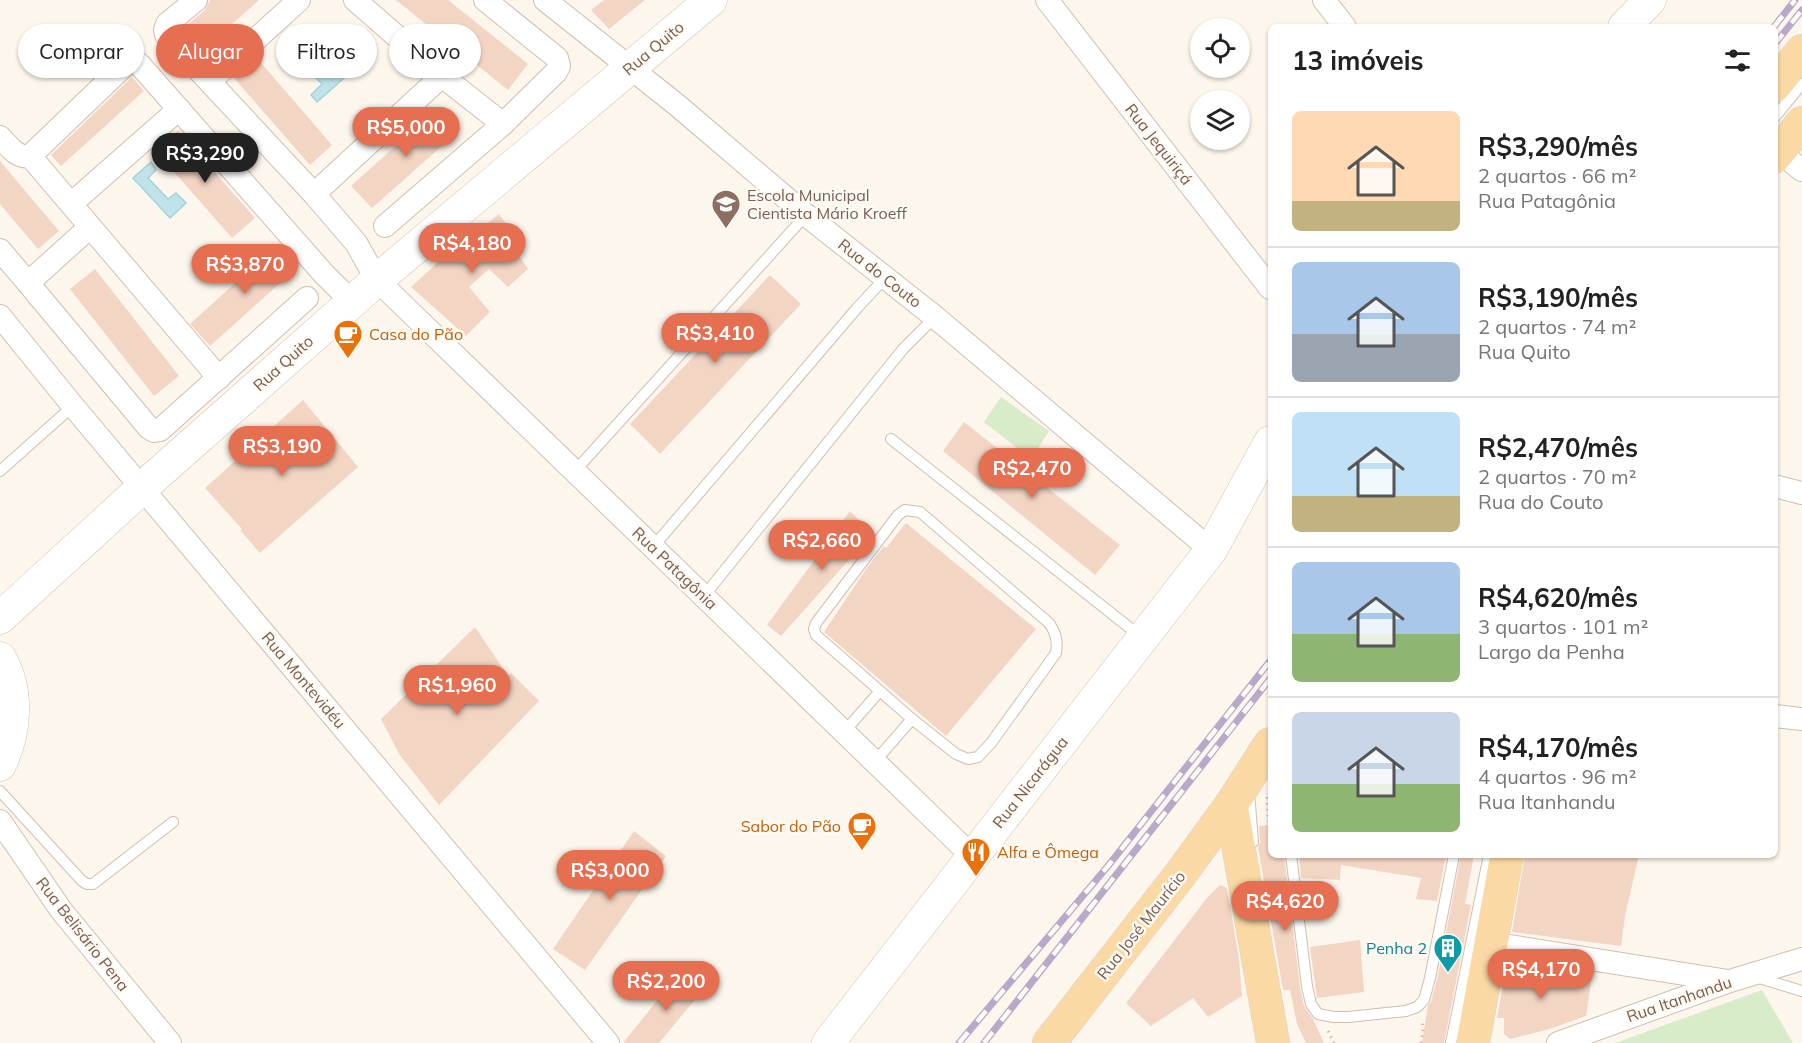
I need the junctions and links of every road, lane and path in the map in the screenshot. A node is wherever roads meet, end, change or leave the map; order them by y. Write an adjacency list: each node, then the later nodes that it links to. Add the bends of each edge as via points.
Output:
1 (196, 0): 15 (street, Rua Patagônia, via 165,30)
2 (299, 0): 15 (street)
3 (355, 0): 10 (street)
4 (485, 0): 19 (street, via 557,58 559,66)
5 (545, 0): 12 (street, Rua do Couto)
6 (711, 0): 12 (street, Rua Quito)
7 (1047, 0): 32 (street, Rua Jequiriçá)
8 (1324, 0): 9 (street)
9 (1343, 24)
10 (389, 30)
11 (1802, 51): 16 (main road)
12 (630, 67): 25 (street, Rua do Couto); 30 (street, Rua Quito)
13 (440, 78): 23 (street)
14 (445, 78): 19 (street)
15 (210, 81): 23 (street, Rua Patagônia)
16 (1795, 94): 18 (lane); 22 (main road)
17 (179, 109): 21 (street, via 133,61); 24 (street); 34 (street)
18 (1778, 113)
19 (503, 124): 26 (street)
20 (0, 137): 21 (street, via 18,155)
21 (30, 156): 24 (street)
22 (1785, 160)
23 (314, 194): 30 (street, Rua Patagônia, via 356,243)
24 (71, 204): 27 (street)
25 (806, 215): 29 (street, Rua do Couto); 42 (lane)
26 (384, 226)
27 (90, 227): 31 (street); 37 (street)
28 (0, 250): 31 (street)
29 (885, 278): 36 (street, Rua do Couto); 46 (lane)
30 (377, 280): 34 (street, Rua Quito); 42 (street, Rua Patagônia)
31 (28, 283): 37 (street, via 154,431 160,430)
32 (1268, 285)
33 (307, 298): 37 (street)
34 (352, 302): 44 (street, Rua Quito)
35 (0, 316): 38 (street, Rua Montevidéu)
36 (935, 317): 47 (street, Rua do Couto); 48 (lane, via 903,350)
37 (219, 378)
38 (72, 405): 41 (lane); 44 (street, Rua Montevidéu)
39 (891, 439): 50 (lane)
40 (1268, 445): 47 (street, Rua Nicarágua)
41 (0, 471)
42 (575, 471): 46 (street, Rua Patagônia)
43 (1778, 487): 45 (street)
44 (142, 488): 49 (street, Rua Quito); 79 (street, Rua Montevidéu)
45 (1802, 493)
46 (653, 547): 48 (street, Rua Patagônia)
47 (1211, 550): 50 (street, Rua Nicarágua)
48 (704, 596): 56 (street, Rua Patagônia)
49 (0, 618)
50 (1143, 638): 64 (street, Rua Nicarágua)
51 (0, 658): 58 (street, via 12,683 13,720)
52 (880, 691): 54 (lane); 54 (lane, via 816,635 814,629 898,514 912,510 920,512 1049,623 1058,642 1056,653 978,757 968,759 956,754); 56 (lane)
53 (1778, 716): 55 (street)
54 (912, 719): 57 (lane)
55 (1802, 719)
56 (844, 732): 57 (street, Rua Patagônia)
57 (875, 762): 64 (street, Rua Patagônia)
58 (0, 765)
59 (1258, 774): 61 (path); 65 (lane); 81 (main road, Rua José Maurício); 82 (main road)
60 (0, 791): 63 (lane, via 87,884 93,884)
61 (1268, 820)
62 (0, 821): 78 (street, Rua Belisário Pena, via 61,910)
63 (173, 822)
64 (972, 856): 80 (street, Rua Nicarágua)
65 (1255, 858)
66 (1291, 858): 77 (lane, via 1307,986 1315,1012 1348,1017)
67 (1453, 858): 77 (lane, via 1430,978 1424,1000)
68 (1488, 858): 84 (lane)
69 (1506, 858): 71 (main road)
70 (1260, 906): 76 (lane)
71 (1491, 943): 74 (street); 85 (main road)
72 (1802, 959): 73 (street, Rua Itanhandu)
73 (1751, 975): 74 (street, Rua Itanhandu); 75 (lane)
74 (1730, 981): 86 (street, Rua Itanhandu)
75 (1802, 991)
76 (1277, 1000)
77 (1417, 1007): 83 (path, via 1423,1027)
78 (170, 1043)
79 (608, 1043)
80 (828, 1043)
81 (1049, 1043)
82 (1273, 1043)
83 (1421, 1043)
84 (1451, 1043)
85 (1473, 1043)
86 (1558, 1043)

